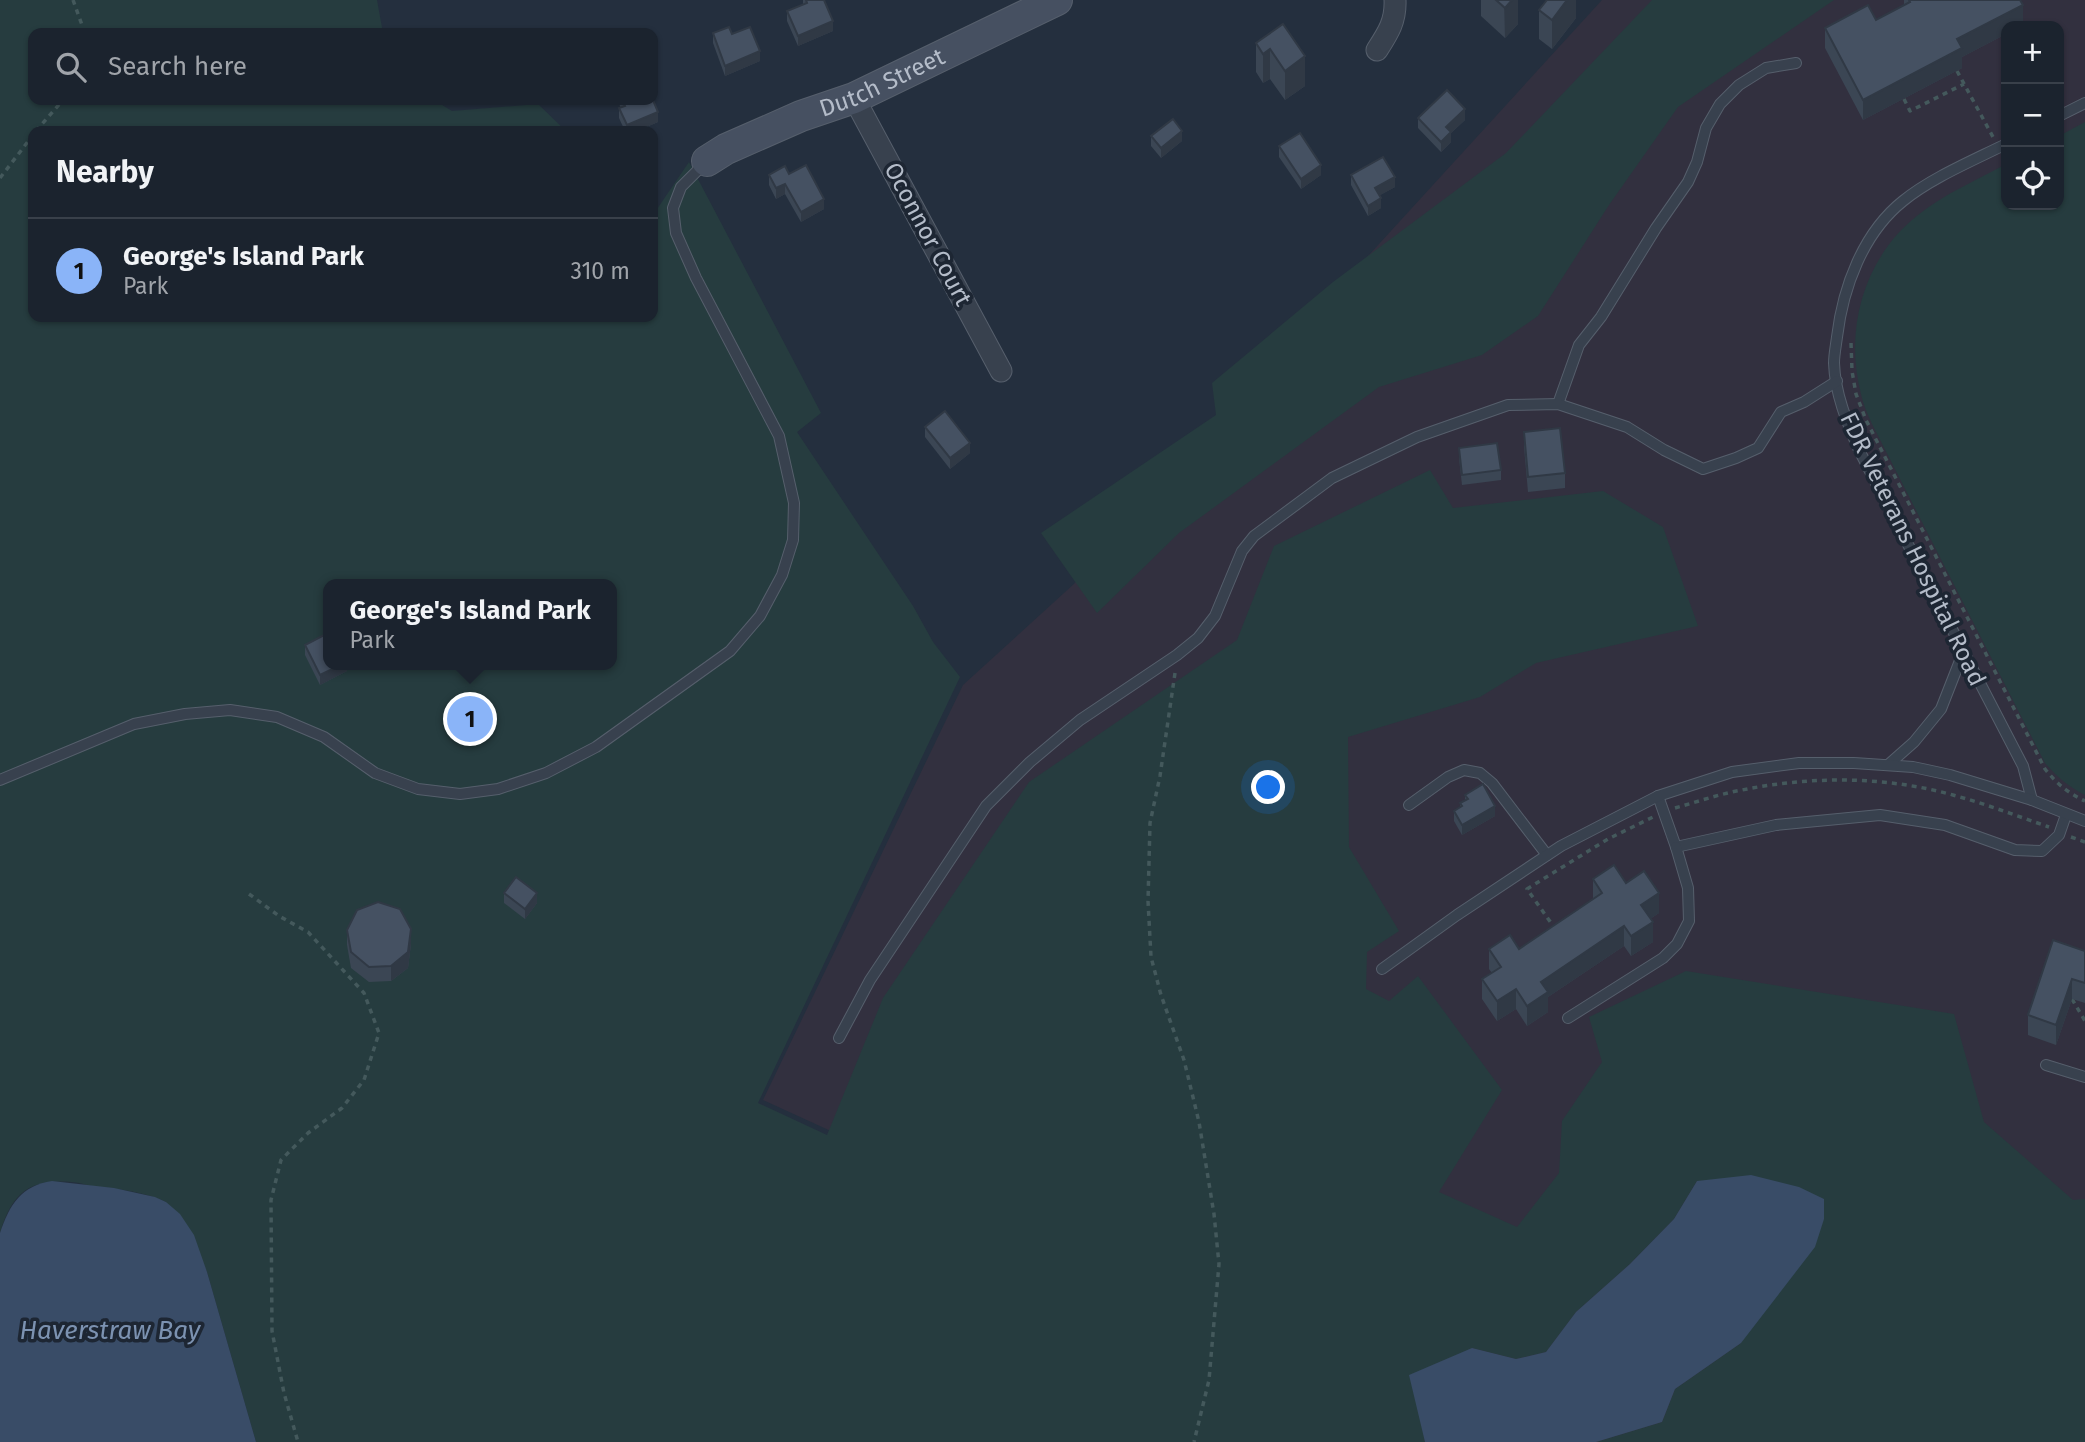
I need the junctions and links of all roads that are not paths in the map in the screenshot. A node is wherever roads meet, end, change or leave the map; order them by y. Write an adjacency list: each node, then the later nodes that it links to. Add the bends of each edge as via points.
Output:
1 (1057, 0): 5 (street, Dutch Street)
2 (1395, 0): 3 (street, via 1392,27)
3 (1377, 50)
4 (1796, 63): 12 (lane, via 1766,68 1720,104 1706,128 1688,182 1579,345)
5 (854, 98): 9 (street, Dutch Street, via 792,120); 10 (street, Oconnor Court)
6 (2085, 103): 7 (lane)
7 (2064, 114)
8 (2001, 147): 11 (lane, FDR Veterans Hospital Road, via 1903,200 1879,226 1854,267 1840,317 1834,363)
9 (707, 161): 15 (lane, via 681,187 673,208 676,233 779,436 794,503 793,540 782,575 760,616 730,651 596,747 546,773 498,789 460,793 418,789 375,773 324,737 277,717 230,710 134,724)
10 (1001, 371)
11 (1837, 381): 12 (lane, via 1782,412 1758,448 1703,470 1627,427); 13 (lane, FDR Veterans Hospital Road, via 1859,450)
12 (1558, 404): 25 (lane, via 1508,405 1417,437 1332,478 1254,536 1242,551 1215,616 1198,638 1080,720 986,806 870,980)
13 (1963, 653): 14 (lane, via 1941,709); 17 (lane, FDR Veterans Hospital Road, via 2023,766)
14 (1888, 765): 16 (lane, via 1799,763 1732,772); 17 (lane, via 1950,775)
15 (0, 780)
16 (1658, 796): 21 (lane); 22 (lane)
17 (2032, 800): 19 (lane)
18 (1409, 805): 22 (lane, via 1448,777 1464,770 1480,773)
19 (2066, 815): 20 (lane); 21 (lane, via 2059,835 2042,851 2015,850 1945,825 1880,815 1776,825)
20 (2085, 821)
21 (1676, 847): 24 (lane, via 1688,888 1689,920 1677,944 1663,958)
22 (1547, 855): 23 (lane)
23 (1382, 969)
24 (1568, 1018)
25 (839, 1038)
26 (2046, 1065): 27 (lane)
27 (2085, 1077)

